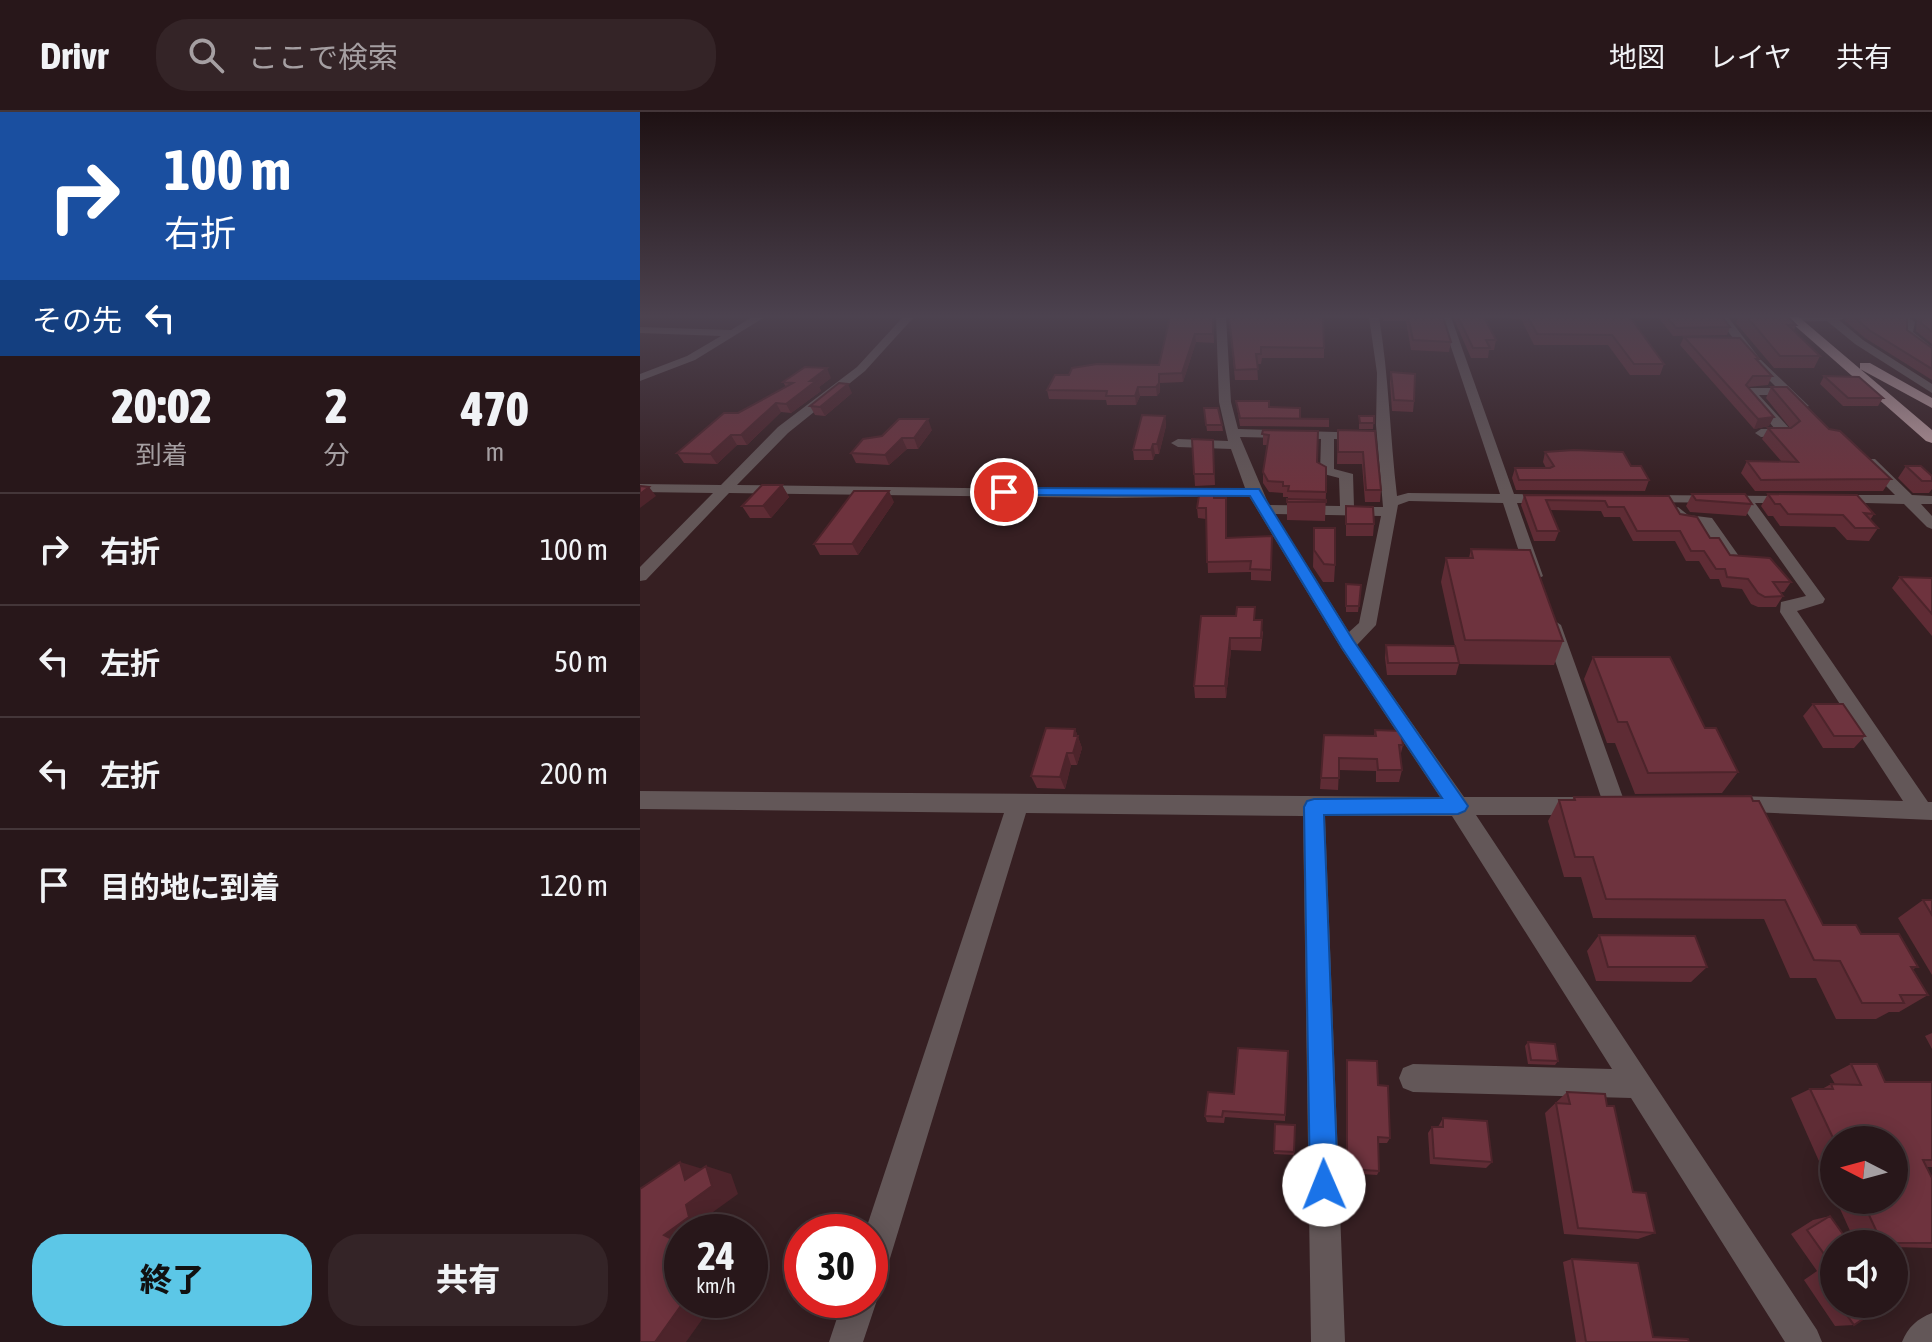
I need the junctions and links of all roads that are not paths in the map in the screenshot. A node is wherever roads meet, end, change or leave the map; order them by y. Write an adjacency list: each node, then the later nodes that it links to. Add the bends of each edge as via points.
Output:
1 (854, 374): 23 (street, via 783,430)
2 (1222, 374): 19 (street)
3 (1383, 374): 17 (street)
4 (1466, 374): 24 (street)
5 (1771, 374): 11 (street)
6 (1862, 374): 18 (highway)
7 (1874, 374): 14 (highway)
8 (1880, 374): 12 (highway)
9 (1909, 374): 10 (street)
10 (1932, 389)
11 (1787, 391): 13 (street); 15 (street, via 1750,392 1785,432)
12 (1932, 404)
13 (1814, 417)
14 (1932, 421)
15 (1761, 433)
16 (1328, 436): 17 (street); 19 (street); 33 (street, via 1327,473 1346,474)
17 (1383, 436): 32 (street)
18 (1932, 438)
19 (1234, 439): 20 (street); 29 (street)
20 (1178, 443)
21 (1864, 456): 30 (street)
22 (640, 488): 23 (street)
23 (724, 491): 29 (street); 36 (street)
24 (1508, 499): 25 (street); 32 (street, via 1408,497); 37 (street)
25 (1567, 499)
26 (1626, 499): 27 (street)
27 (1671, 499): 28 (street); 35 (street, via 1683,519 1707,521 1733,560)
28 (1744, 499): 30 (street); 35 (street)
29 (1259, 500): 33 (street); 39 (street)
30 (1908, 500): 31 (street); 34 (street)
31 (1932, 500)
32 (1390, 508): 33 (street); 39 (street, via 1367,625)
33 (1347, 511)
34 (1932, 524)
35 (1789, 561): 45 (street, via 1817,599 1787,606 1789,612)
36 (640, 576)
37 (1538, 587)
38 (1549, 616): 43 (street, via 1623,806)
39 (1347, 644): 43 (street)
40 (640, 800): 41 (street)
41 (1018, 802): 44 (street); 48 (street)
42 (1710, 805): 45 (street)
43 (1458, 806): 44 (street); 47 (street)
44 (1314, 807): 52 (street)
45 (1927, 811)
46 (1413, 1078): 47 (street)
47 (1638, 1084): 53 (street)
48 (887, 1214)
49 (854, 1318): 51 (street)
50 (1932, 1330): 54 (street)
51 (846, 1342)
52 (1328, 1342)
53 (1805, 1342)
54 (1919, 1342)

